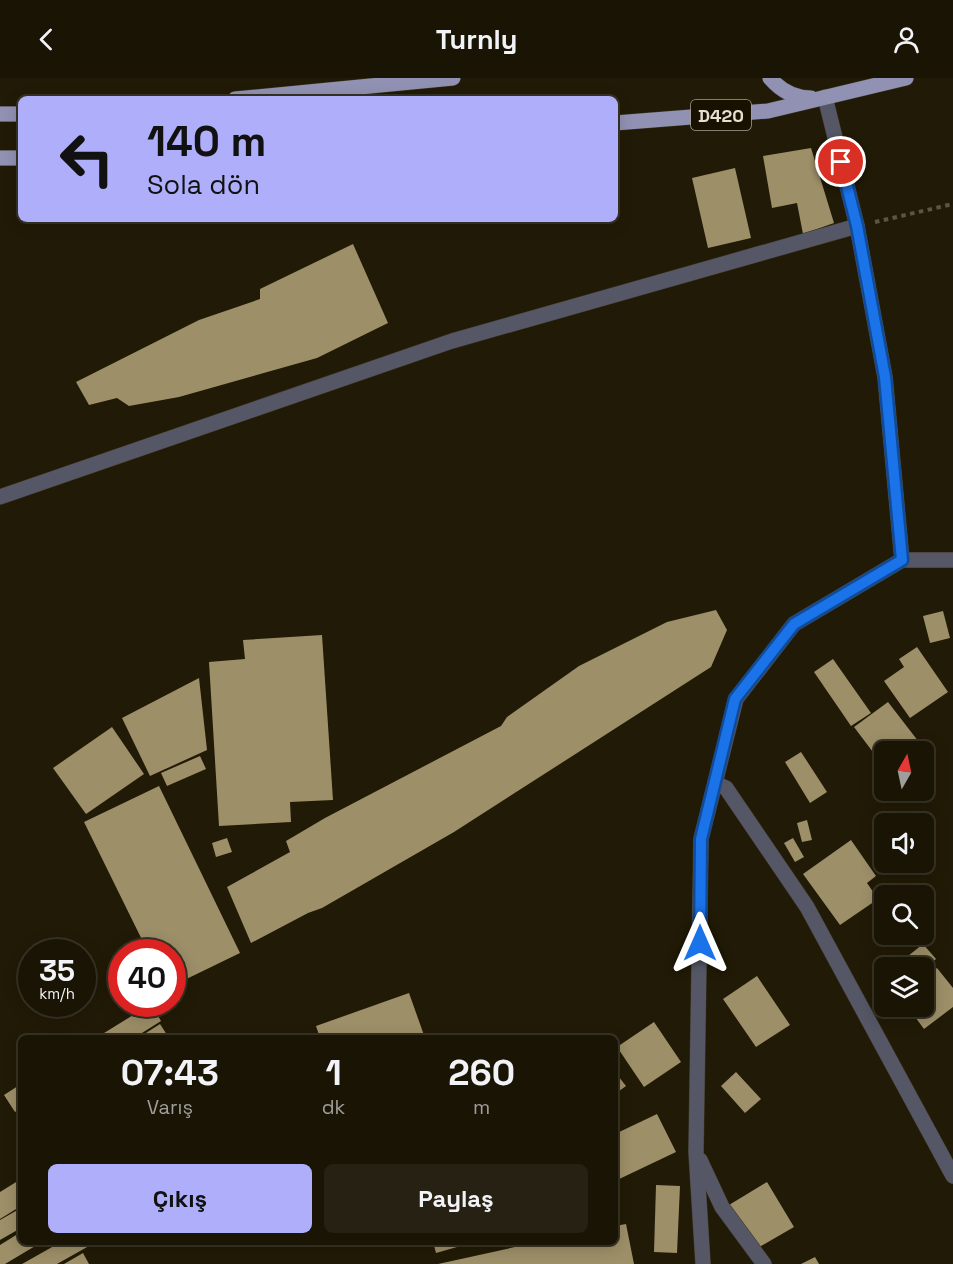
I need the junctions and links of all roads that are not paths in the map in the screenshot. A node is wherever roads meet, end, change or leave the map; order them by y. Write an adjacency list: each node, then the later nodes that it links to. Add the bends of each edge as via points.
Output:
1 (453, 78): 5 (main road)
2 (770, 78): 6 (main road, via 791,95)
3 (854, 78): 6 (main road, via 842,90)
4 (906, 78): 6 (main road, D420)
5 (266, 96)
6 (825, 97): 9 (main road, D420, via 768,111); 12 (street)
7 (0, 114): 8 (main road)
8 (18, 114)
9 (618, 123)
10 (18, 158): 11 (main road)
11 (0, 159)
12 (857, 226): 13 (street, via 453,341); 14 (street, via 885,377)
13 (0, 497)
14 (902, 560): 15 (street); 16 (street, via 794,624 735,699)
15 (953, 560)
16 (716, 783): 17 (street, via 701,839); 18 (street, via 726,788 807,907)
17 (696, 1152): 19 (street); 20 (street, via 722,1207)
18 (953, 1176)
19 (703, 1264)
20 (764, 1264)

